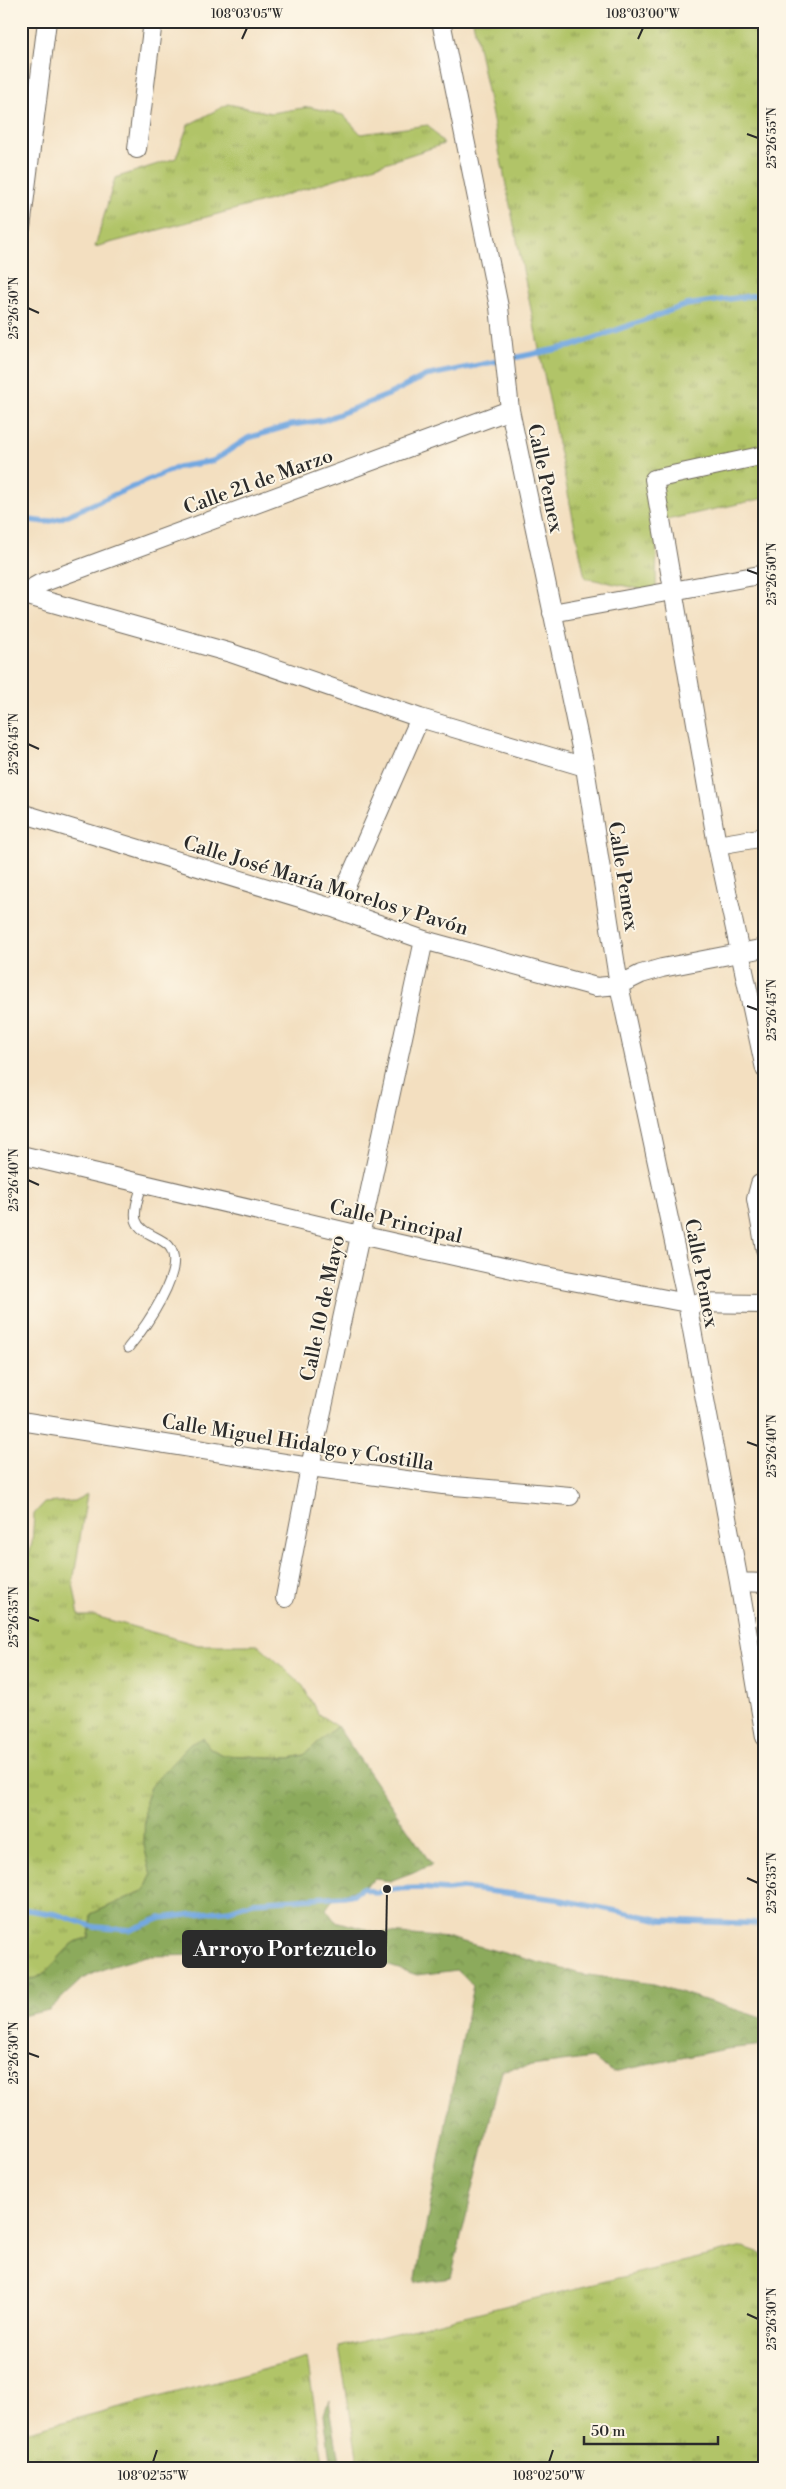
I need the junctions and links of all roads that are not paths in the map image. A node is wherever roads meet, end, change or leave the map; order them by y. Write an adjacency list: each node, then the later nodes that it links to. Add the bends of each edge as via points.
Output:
1 (47, 21): 5 (street)
2 (153, 21): 4 (street)
3 (437, 22): 6 (street, Calle Pemex, via 499,307)
4 (137, 149)
5 (21, 228)
6 (510, 410): 10 (street, Calle 21 de Marzo, via 39,584); 11 (street, Calle Pemex)
7 (765, 455): 9 (street, via 654,479)
8 (765, 574): 9 (street)
9 (673, 590): 11 (street); 16 (street)
10 (21, 594): 12 (street, via 230,653)
11 (552, 613): 13 (street, Calle Pemex)
12 (420, 718): 13 (street); 17 (street)
13 (585, 767): 21 (street, Calle Pemex)
14 (21, 813): 17 (street, Calle José María Morelos y Pavón)
15 (765, 837): 16 (street)
16 (717, 845): 20 (street)
17 (336, 909): 18 (street, Calle José María Morelos y Pavón)
18 (424, 940): 21 (street, Calle José María Morelos y Pavón, via 596,987); 27 (street, Calle 10 de Mayo)
19 (765, 948): 20 (street)
20 (738, 953): 21 (street, via 654,970); 22 (street)
21 (620, 985): 29 (street, Calle Pemex)
22 (761, 1027): 23 (street)
23 (765, 1070)
24 (21, 1155): 25 (street, Calle Principal)
25 (143, 1182): 27 (street, Calle Principal); 31 (lane, via 136,1221 141,1228 168,1245 174,1262 160,1302)
26 (763, 1183): 28 (street, via 756,1199)
27 (360, 1235): 29 (street, Calle Principal); 33 (street, Calle 10 de Mayo)
28 (765, 1249)
29 (687, 1303): 30 (street, Calle Principal); 35 (street, Calle Pemex)
30 (765, 1304)
31 (128, 1348)
32 (21, 1421): 33 (street, Calle Miguel Hidalgo y Costilla)
33 (310, 1467): 34 (street, Calle Miguel Hidalgo y Costilla, via 443,1485); 37 (street, Calle 10 de Mayo)
34 (570, 1496)
35 (739, 1582): 36 (street); 38 (street, Calle Pemex)
36 (765, 1583)
37 (286, 1598)
38 (765, 1737)

